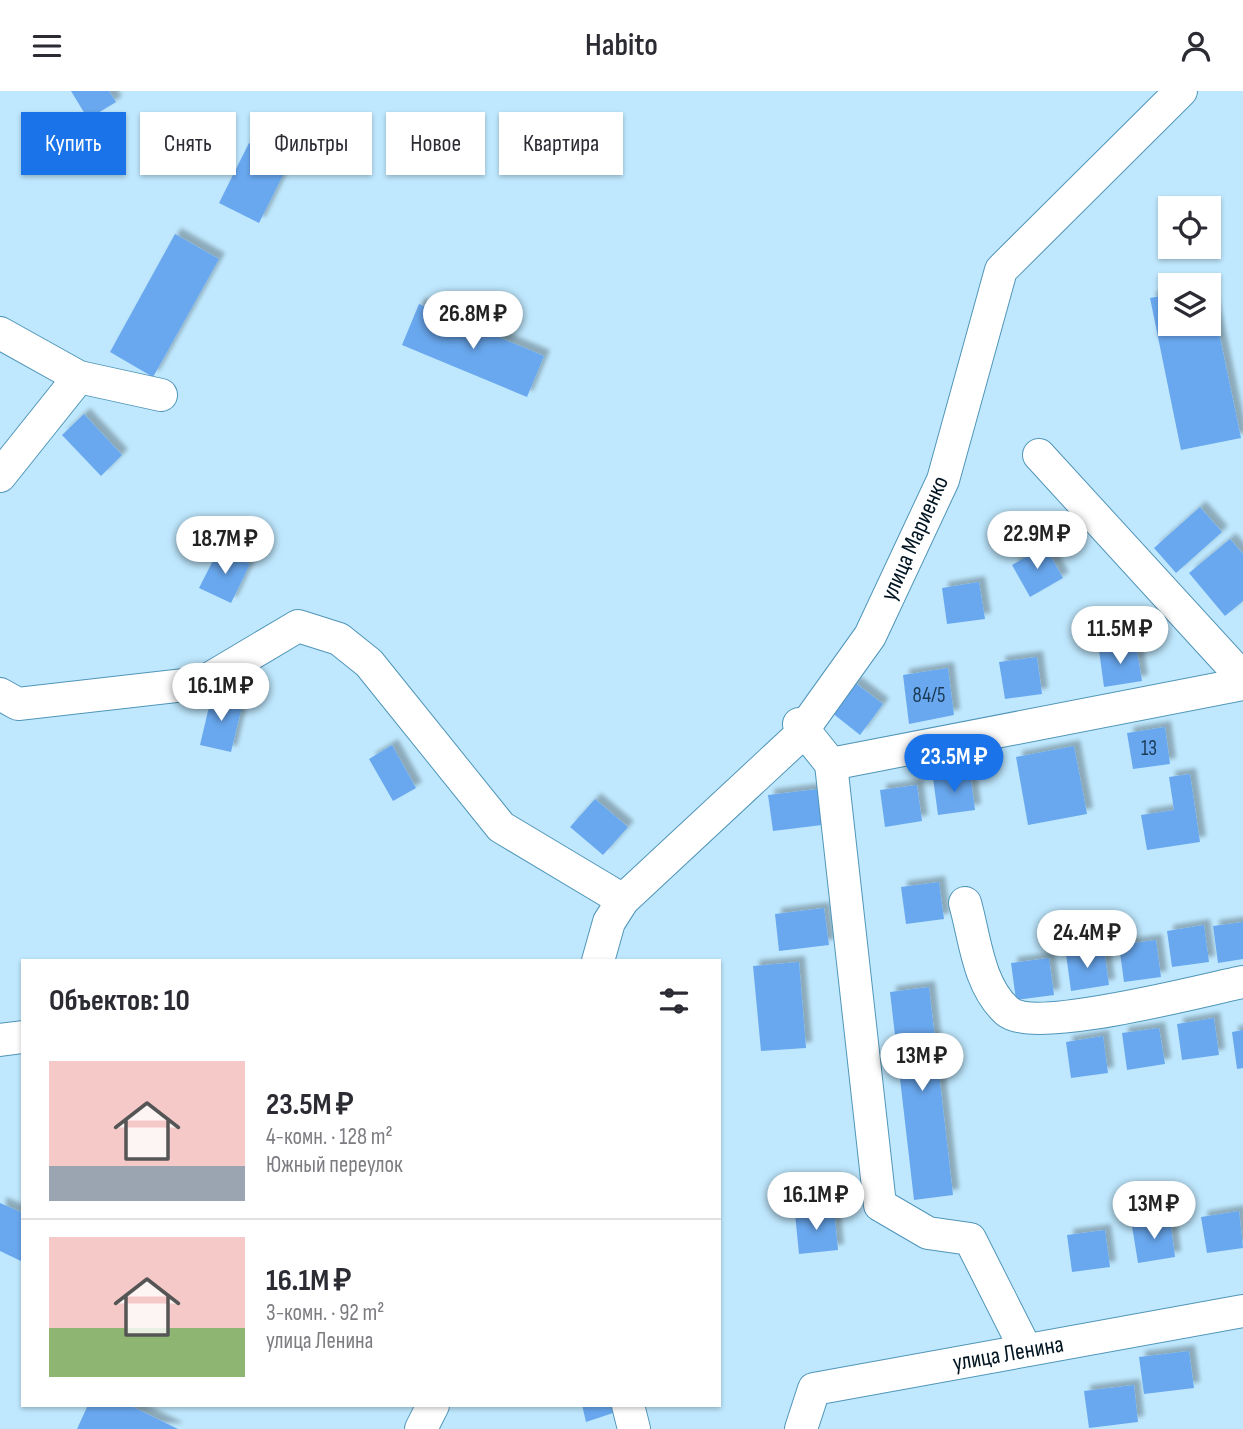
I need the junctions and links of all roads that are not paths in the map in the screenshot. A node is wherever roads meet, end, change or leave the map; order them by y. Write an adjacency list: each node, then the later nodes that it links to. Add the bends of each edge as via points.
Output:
1 (1181, 91): 10 (street, улица Мариенко, via 1001,270 943,480 870,636)
2 (0, 334): 3 (street)
3 (79, 377): 4 (street); 6 (street)
4 (161, 395)
5 (1039, 455): 7 (street)
6 (0, 477)
7 (1243, 678)
8 (1243, 684): 11 (street)
9 (0, 694): 12 (street, via 18,704 202,683 298,626 340,639 369,663 501,827)
10 (800, 727): 11 (street); 12 (street, улица Мариенко)
11 (831, 764): 19 (street, via 880,1205 928,1233 970,1239)
12 (623, 900): 14 (street, улица Мариенко, via 609,922)
13 (965, 902): 15 (street, via 987,986 1008,1012 1021,1017 1065,1019)
14 (599, 959)
15 (1243, 982)
16 (21, 1037): 17 (street)
17 (0, 1040)
18 (1243, 1311): 19 (street, улица Ленина)
19 (1026, 1350): 24 (street, улица Ленина, via 814,1389)
20 (432, 1407): 22 (street)
21 (628, 1407): 23 (street)
22 (421, 1429)
23 (634, 1429)
24 (801, 1429)

